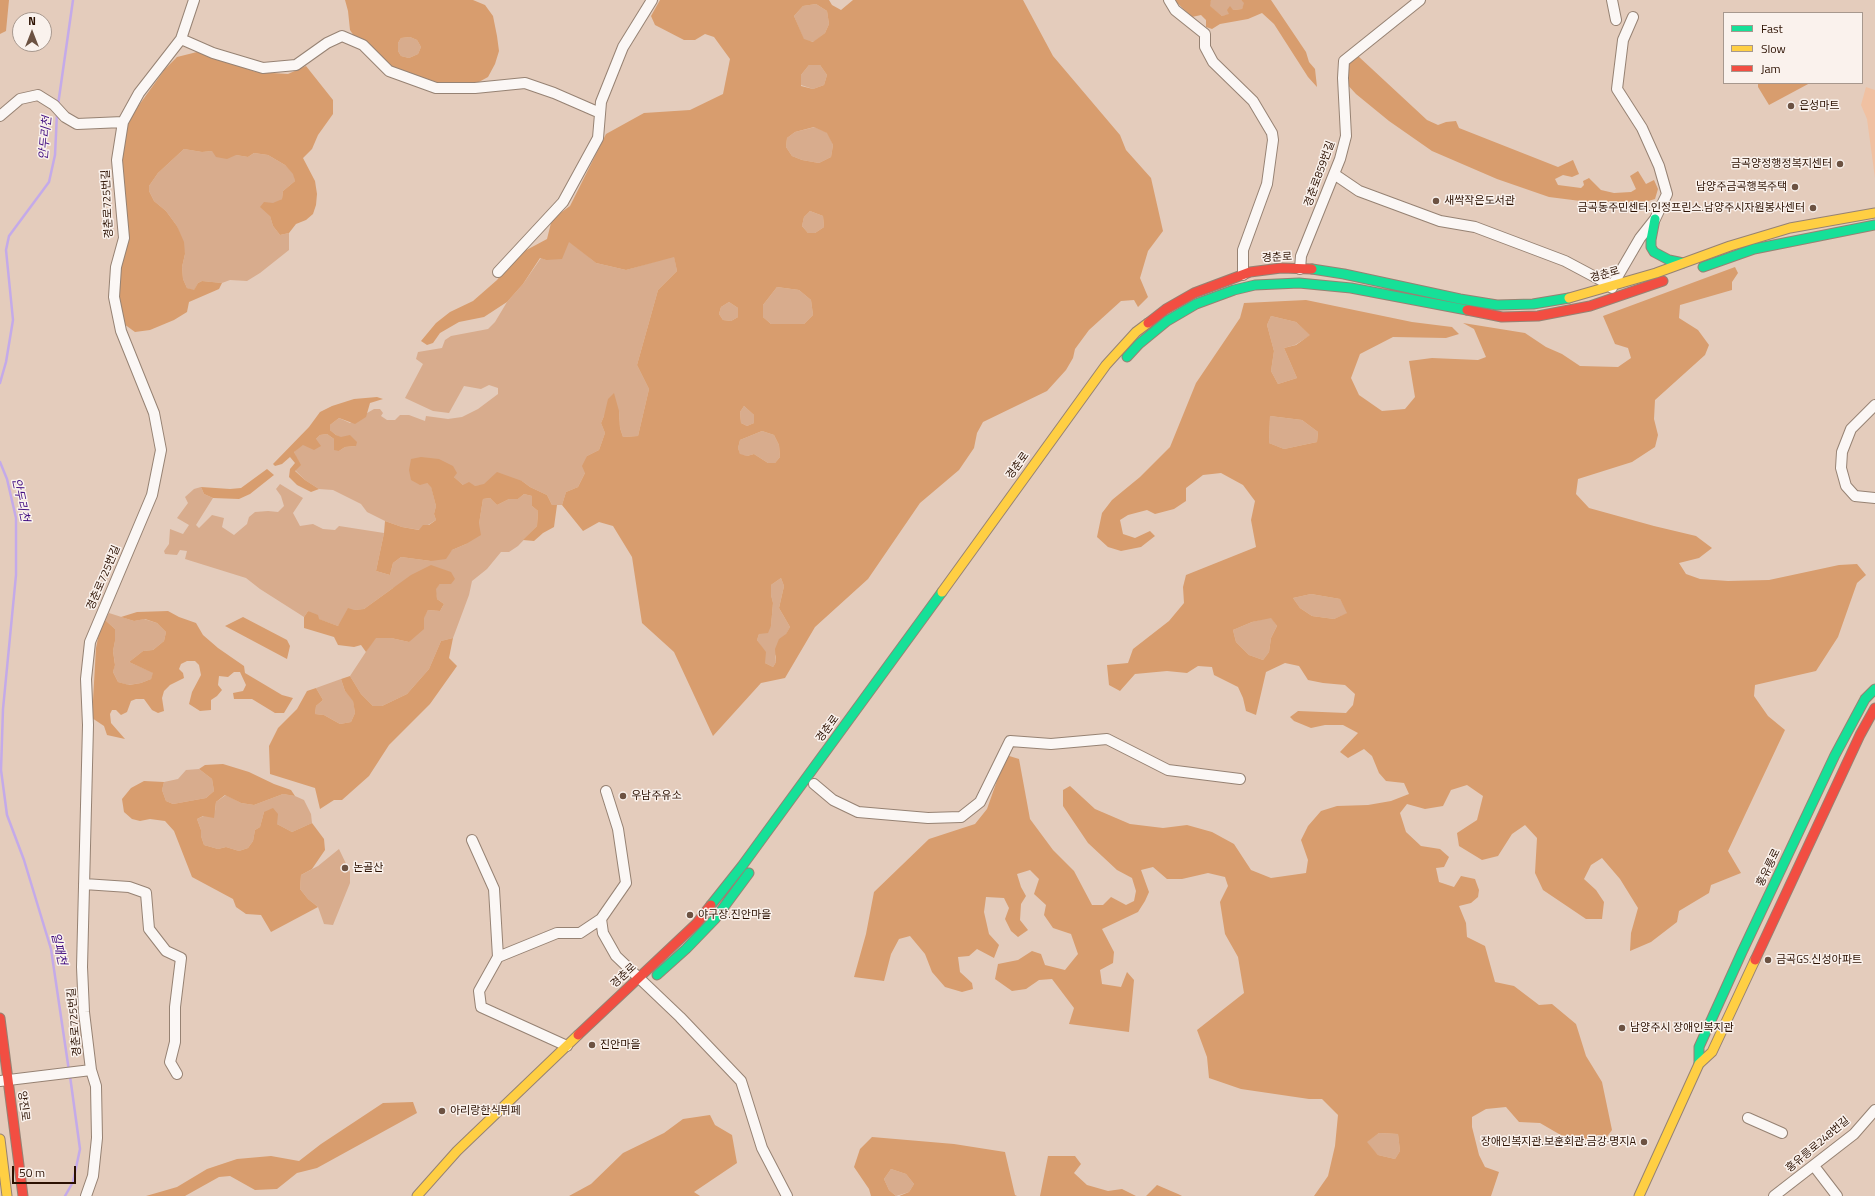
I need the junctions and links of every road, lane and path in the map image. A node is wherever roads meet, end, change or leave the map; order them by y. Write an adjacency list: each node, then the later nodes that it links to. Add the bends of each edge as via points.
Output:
1 (194, 0): 8 (street, 경춘로725번길)
2 (652, 0): 9 (street, via 623,47 600,102)
3 (1169, 0): 20 (street, via 1175,10 1205,34 1205,47 1214,62 1254,101 1272,133 1267,184 1243,250)
4 (1420, 0): 12 (street, 경춘로859번길, via 1344,61 1346,136)
5 (1612, 0): 7 (street)
6 (1632, 16): 14 (street, via 1623,40 1617,89 1642,128 1659,166 1667,194)
7 (1616, 20)
8 (181, 39): 9 (street, via 213,53 263,68 296,65 327,42 342,36 363,45 389,70 436,88 475,88 526,83); 11 (street, 경춘로725번길, via 139,93)
9 (600, 113): 19 (street, via 598,138 562,202)
10 (0, 116): 11 (street, via 20,99 38,95 77,124)
11 (123, 122): 35 (street, 경춘로725번길, via 117,160 124,238 116,267 114,297 121,331 154,413 160,450 152,495 90,642 86,679 88,725)
12 (1334, 174): 17 (street, 경춘로859번길, via 1301,256); 22 (street, via 1359,191 1440,221 1482,229 1565,262)
13 (1875, 213): 16 (street, 경춘로, via 1790,228)
14 (1655, 219): 16 (street, via 1650,240 1654,252 1669,260); 22 (street, via 1640,238)
15 (1875, 225): 18 (street, via 1754,249)
16 (1683, 263): 22 (street, 경춘로)
17 (1300, 269): 20 (street, 경춘로, via 1281,268); 22 (street, 경춘로, via 1344,274 1460,299 1497,304 1533,304 1574,297)
18 (1695, 270)
19 (498, 272)
20 (1243, 274): 38 (street, 경춘로, via 1194,293 1166,309 1136,332 1106,365 742,866 697,923)
21 (1673, 278): 23 (street)
22 (1612, 286): 23 (street)
23 (1614, 298): 24 (street, via 1590,306 1538,316 1502,317 1351,288 1299,283 1255,285 1196,304 1167,321 1139,344)
24 (1119, 366)
25 (1100, 389): 31 (street, 경춘로)
26 (1875, 405): 27 (street, via 1851,429 1842,452 1841,468 1846,486 1855,496)
27 (1875, 498)
28 (1875, 689): 42 (street, 홍유릉로, via 1865,699 1835,755 1749,938 1699,1047)
29 (1875, 708): 42 (street, 홍유릉로, via 1712,1052)
30 (1240, 779): 31 (street, via 1168,770 1107,739 1051,744 1010,741 980,802 961,817 928,818 858,812)
31 (812, 786)
32 (606, 791): 36 (street, via 618,829 626,883)
33 (472, 840): 37 (street, via 494,889)
34 (754, 866): 38 (street, 경춘로, via 715,919 686,949)
35 (84, 884): 43 (street, 경춘로725번길, via 82,967); 44 (street, via 129,887 146,893 149,929 166,951 181,958 170,1062)
36 (600, 919): 37 (street, via 580,933 558,933); 38 (street, via 603,933 616,956)
37 (498, 957): 40 (street, via 479,991 480,1007)
38 (642, 985): 40 (street, 경춘로); 58 (street, via 680,1017 741,1081 762,1148)
39 (0, 1018): 45 (street, 양진로)
40 (567, 1046): 56 (street, 경춘로, via 457,1151)
41 (564, 1062): 50 (street)
42 (1699, 1064): 59 (street, 홍유릉로)
43 (88, 1070): 45 (street); 55 (street, 경춘로725번길, via 96,1086 98,1138 93,1176)
44 (177, 1074)
45 (4, 1080): 54 (street, 양진로)
46 (1875, 1110): 51 (street, 홍유릉로248번길, via 1854,1134)
47 (1748, 1118): 48 (street)
48 (1782, 1133)
49 (0, 1139): 53 (street)
50 (477, 1145)
51 (1814, 1166): 60 (street, 홍유릉로248번길); 61 (street)
52 (456, 1167): 57 (street)
53 (7, 1196)
54 (23, 1196)
55 (86, 1196)
56 (417, 1196)
57 (429, 1196)
58 (787, 1196)
59 (1639, 1196)
60 (1774, 1196)
61 (1836, 1196)

